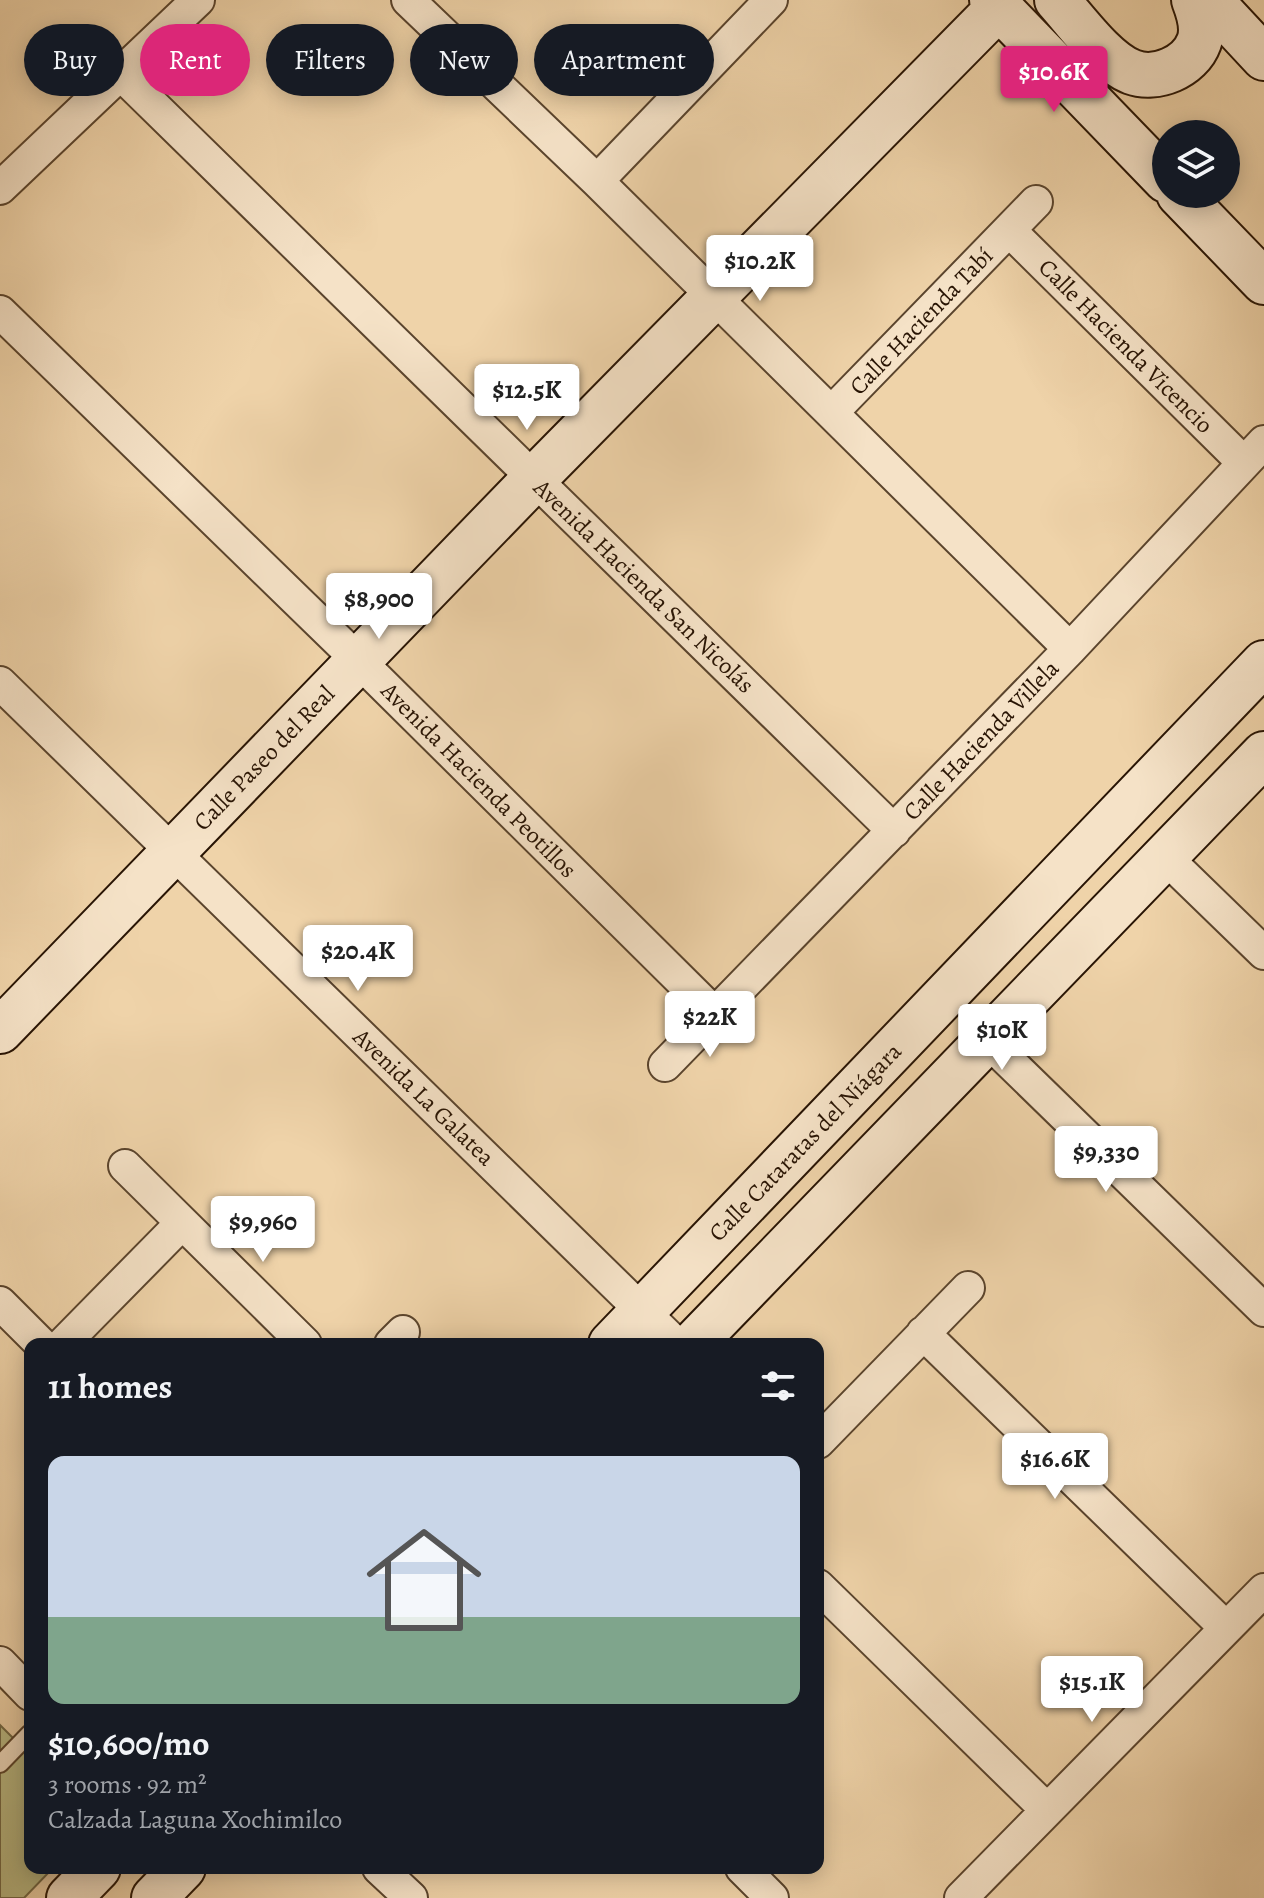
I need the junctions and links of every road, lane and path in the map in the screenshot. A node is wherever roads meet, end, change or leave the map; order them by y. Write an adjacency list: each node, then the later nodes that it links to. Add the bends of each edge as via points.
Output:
1 (198, 0): 9 (street)
2 (408, 0): 13 (street)
3 (1057, 0): 4 (main road, via 1108,56 1131,72 1155,76 1181,64 1199,42 1201,16)
4 (1194, 0)
5 (1210, 0): 8 (main road)
6 (769, 1): 13 (street)
7 (996, 3): 12 (main road); 19 (main road, Calle Paseo del Real)
8 (1264, 58)
9 (124, 69)
10 (124, 77): 23 (street, Avenida Hacienda San Nicolás)
11 (96, 96): 14 (street)
12 (1152, 165)
13 (597, 181): 19 (street)
14 (0, 188)
15 (1036, 202): 17 (street, Calle Hacienda Tabí)
16 (1193, 208): 18 (main road)
17 (1009, 230): 21 (street, Calle Hacienda Tabí); 22 (street, Calle Hacienda Vicencio)
18 (1264, 282)
19 (713, 296): 21 (street); 23 (main road, Calle Paseo del Real)
20 (0, 312): 25 (street, Avenida Hacienda Peotillos)
21 (832, 412): 24 (street)
22 (1254, 452): 24 (street, Calle Hacienda Villela)
23 (535, 478): 25 (main road, Calle Paseo del Real); 31 (street, Avenida Hacienda San Nicolás)
24 (1070, 649): 31 (street, Calle Hacienda Villela)
25 (358, 660): 32 (main road, Calle Paseo del Real); 35 (street, Avenida Hacienda Peotillos)
26 (1264, 663): 44 (main road, Calle Cataratas del Niágara)
27 (0, 683): 32 (street, Avenida La Galatea)
28 (1264, 754): 30 (main road)
29 (1264, 790): 30 (main road)
30 (1208, 811): 33 (main road)
31 (894, 831): 35 (street, Calle Hacienda Villela)
32 (174, 853): 36 (main road, Calle Paseo del Real); 44 (street, Avenida La Galatea)
33 (1164, 856): 34 (street); 37 (main road)
34 (1264, 953)
35 (715, 1014): 38 (street, Calle Hacienda Villela)
36 (0, 1031)
37 (986, 1039): 43 (street); 51 (main road)
38 (665, 1065)
39 (125, 1166): 40 (street)
40 (182, 1223): 47 (street); 48 (street)
41 (968, 1288): 45 (street)
42 (0, 1303): 46 (street)
43 (1264, 1310)
44 (643, 1312): 49 (main road, Calle Cataratas del Niágara); 50 (street, Avenida La Galatea)
45 (923, 1333): 52 (street); 55 (street)
46 (35, 1338)
47 (69, 1338)
48 (299, 1338)
49 (617, 1338)
50 (670, 1338)
51 (699, 1338)
52 (824, 1436)
53 (1264, 1590): 55 (street)
54 (824, 1592): 60 (street)
55 (1226, 1628): 60 (street)
56 (0, 1663): 57 (street)
57 (24, 1688)
58 (24, 1739): 59 (lane)
59 (0, 1764)
60 (1047, 1810): 69 (street)
61 (92, 1874): 65 (main road)
62 (177, 1874): 66 (main road)
63 (385, 1874): 67 (street)
64 (748, 1874): 68 (street)
65 (69, 1898)
66 (154, 1898)
67 (411, 1898)
68 (772, 1898)
69 (961, 1898)

